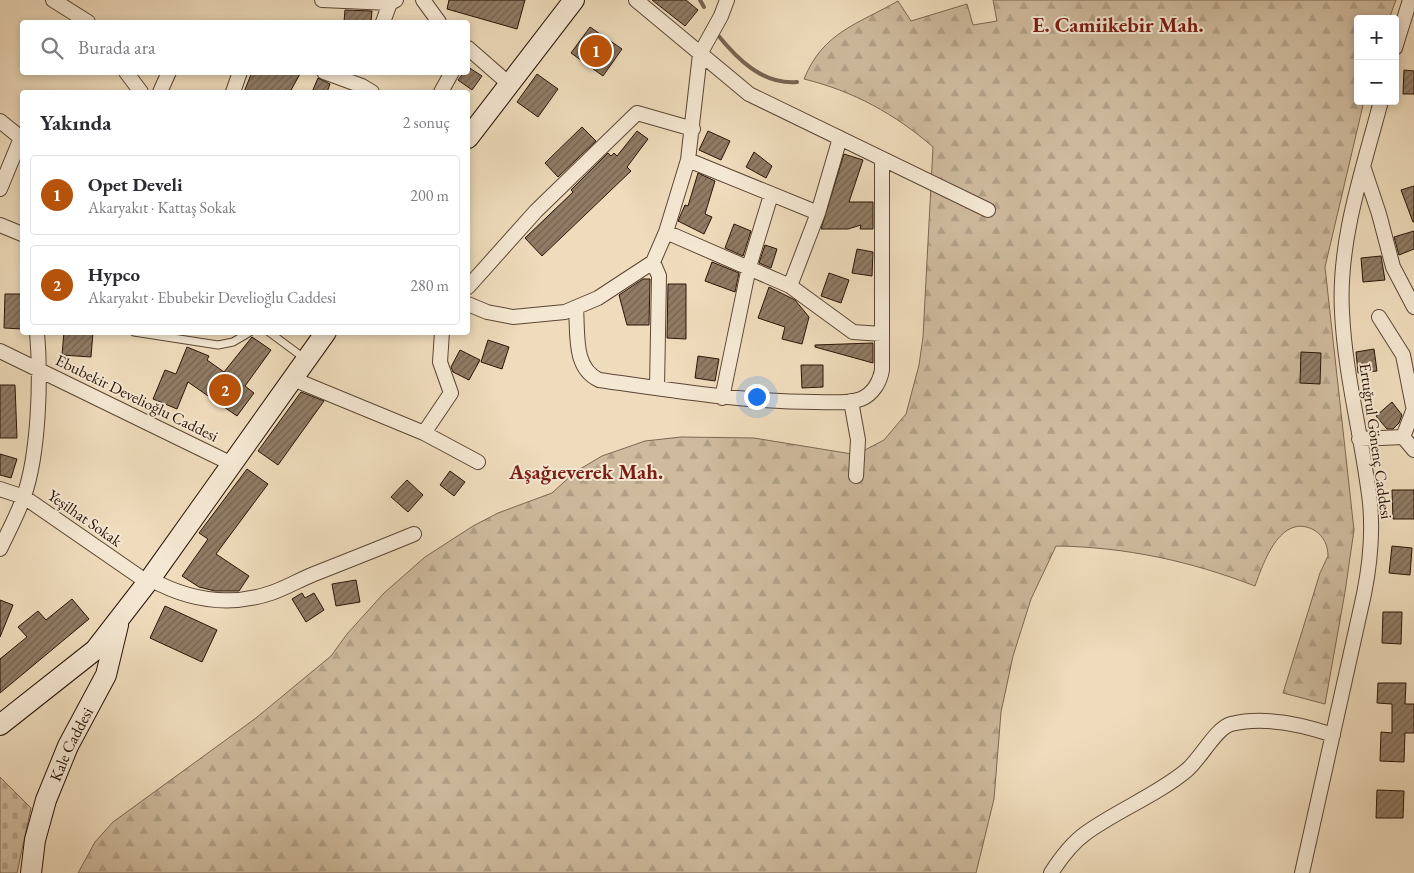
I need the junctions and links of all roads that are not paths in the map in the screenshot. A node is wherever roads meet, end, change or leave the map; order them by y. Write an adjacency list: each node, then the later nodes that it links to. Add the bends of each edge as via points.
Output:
1 (53, 0): 9 (street)
2 (322, 0): 8 (street)
3 (423, 0): 11 (street)
4 (574, 0): 21 (main road)
5 (636, 0): 14 (street)
6 (727, 0): 14 (street)
7 (1410, 0): 12 (street)
8 (393, 2): 10 (street)
9 (85, 20)
10 (384, 20)
11 (438, 20)
12 (1399, 35)
13 (470, 50): 21 (street)
14 (700, 54): 29 (street); 32 (street, via 749,94)
15 (128, 75): 23 (street)
16 (168, 75): 24 (street)
17 (239, 75): 25 (street)
18 (332, 75): 22 (street)
19 (367, 75): 22 (street)
20 (450, 75): 26 (street)
21 (508, 83): 30 (main road)
22 (367, 89)
23 (139, 90)
24 (161, 90)
25 (234, 90)
26 (442, 90)
27 (1380, 105): 36 (street, Ertuğrul Gönenç Caddesi)
28 (0, 121): 31 (street)
29 (693, 129): 35 (street); 46 (street, via 637,114 536,210)
30 (470, 135)
31 (20, 137)
32 (840, 138): 34 (street); 40 (street)
33 (20, 140): 37 (street)
34 (882, 159): 39 (street); 52 (street)
35 (688, 160): 38 (street); 42 (street)
36 (1364, 169): 50 (street, via 1380,214 1393,267); 69 (street, Ertuğrul Gönenç Caddesi, via 1346,238 1342,287 1344,335)
37 (0, 189)
38 (771, 195): 40 (street); 45 (street)
39 (988, 210)
40 (818, 213): 47 (street)
41 (0, 225): 43 (street)
42 (666, 232): 44 (street); 45 (street)
43 (20, 233)
44 (653, 262): 49 (street, via 598,298); 63 (street, via 659,276)
45 (749, 268): 47 (street); 64 (street)
46 (470, 285)
47 (790, 286): 52 (street, via 853,332)
48 (470, 305): 49 (street, via 487,312 513,316 545,315)
49 (576, 308): 63 (street, via 584,371 599,380)
50 (1414, 308)
51 (1380, 317): 66 (street, via 1403,355)
52 (882, 334): 65 (street, via 882,370 878,384 868,395)
53 (37, 335): 61 (street)
54 (153, 335): 55 (lane, via 218,345)
55 (245, 335)
56 (273, 335): 60 (lane)
57 (324, 335): 60 (main road)
58 (442, 335): 67 (street, via 440,362 451,393)
59 (0, 351): 61 (street, Ebubekir Develioğlu Caddesi)
60 (307, 360): 62 (main road)
61 (40, 370): 72 (street, Ebubekir Develioğlu Caddesi); 75 (street, via 32,468)
62 (293, 379): 67 (street); 72 (main road)
63 (657, 388): 64 (street)
64 (722, 398): 65 (street)
65 (851, 402): 73 (street, via 858,440)
66 (1413, 411): 68 (street)
67 (424, 433): 71 (street)
68 (1403, 437): 69 (street); 70 (street)
69 (1360, 439): 81 (street, Ertuğrul Gönenç Caddesi, via 1370,505 1371,550)
70 (1414, 450)
71 (478, 462)
72 (232, 464): 78 (main road)
73 (856, 476)
74 (0, 489): 75 (street, Yeşilhat Sokak)
75 (24, 497): 77 (street); 78 (street, Yeşilhat Sokak)
76 (414, 534): 78 (street, Yeşilhat Sokak, via 273,592 243,600 195,597)
77 (0, 549)
78 (148, 581): 79 (main road)
79 (120, 618): 80 (main road, via 95,650); 82 (main road, Kale Caddesi, via 106,674 68,746 46,800 35,840)
80 (0, 725)
81 (1333, 735): 83 (street, via 1280,722 1224,726 1185,772 1085,833); 84 (street, Ertuğrul Gönenç Caddesi)
82 (31, 873)
83 (1051, 873)
84 (1302, 873)

